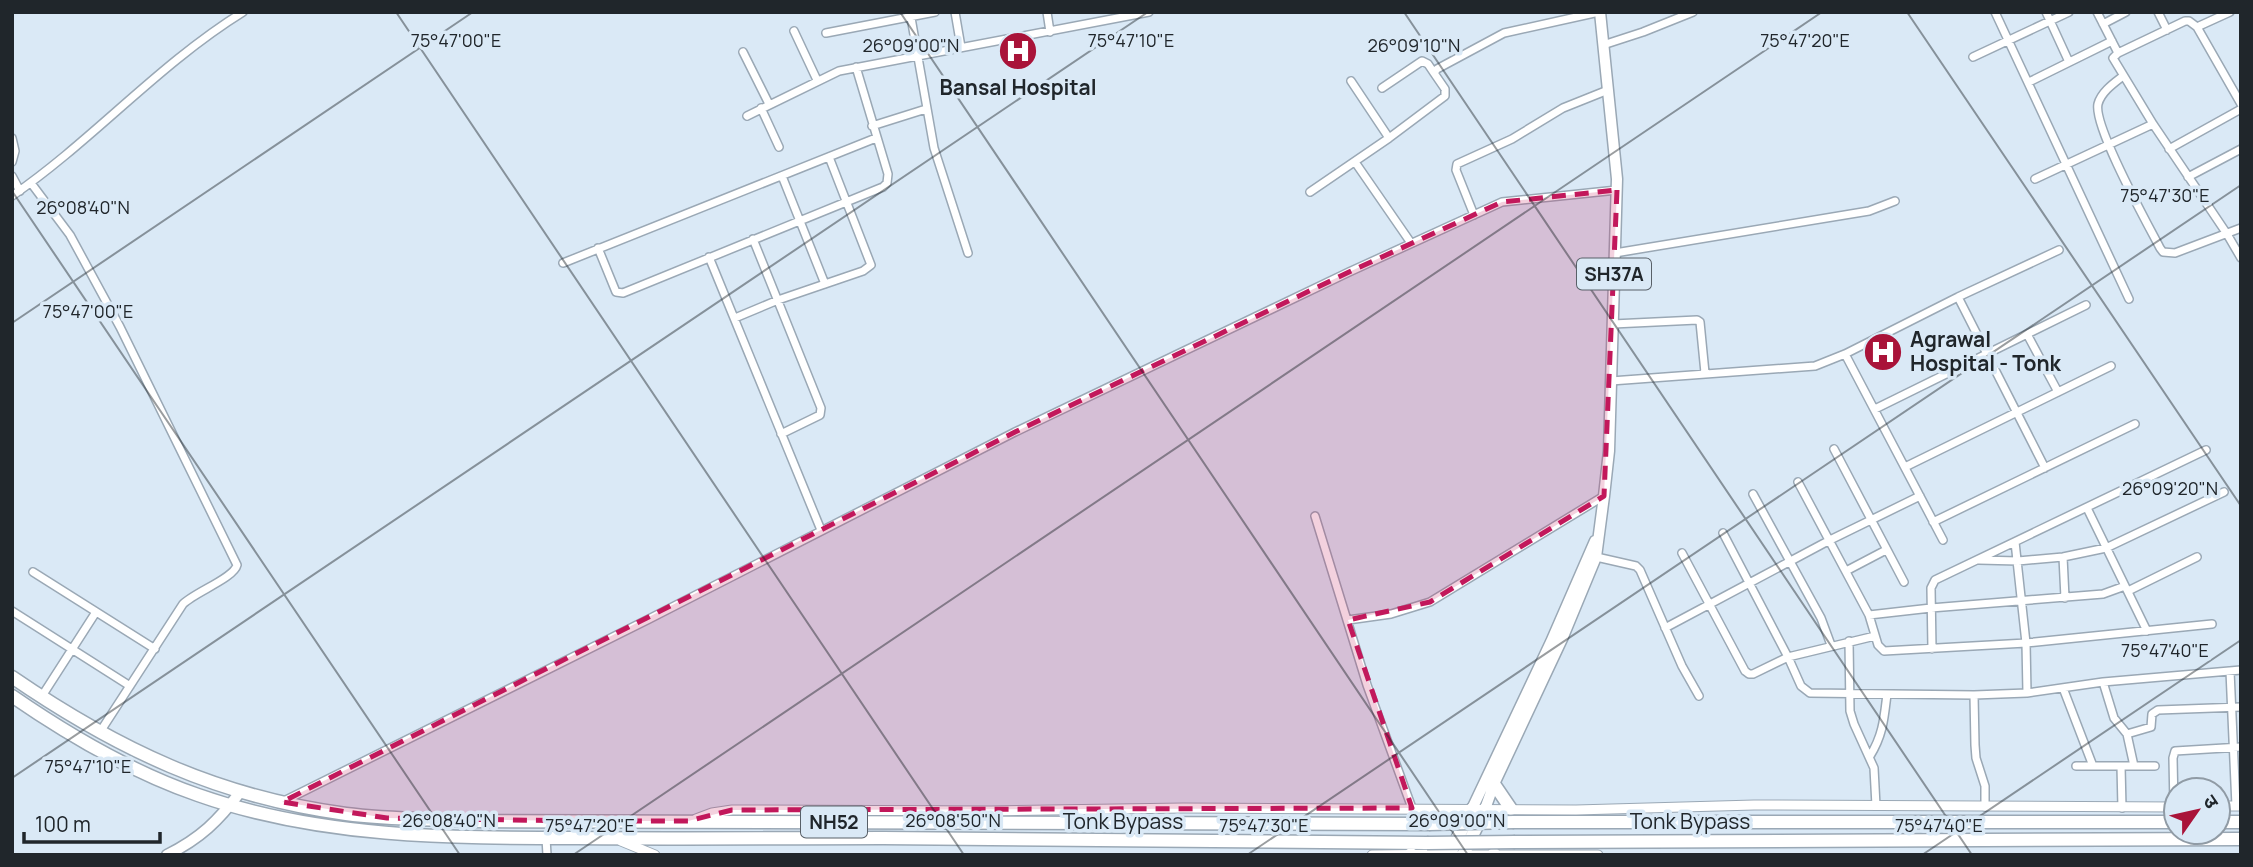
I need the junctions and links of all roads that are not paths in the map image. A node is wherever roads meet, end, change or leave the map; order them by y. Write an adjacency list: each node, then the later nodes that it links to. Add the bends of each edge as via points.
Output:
1 (243, 12): 66 (street, via 209,33)
2 (935, 12): 17 (street)
3 (955, 12): 30 (street)
4 (1046, 12): 25 (street)
5 (1094, 12): 19 (street)
6 (1149, 12): 19 (street)
7 (1542, 12): 20 (street)
8 (1599, 12): 20 (street); 29 (main road, SH37A)
9 (1693, 12): 29 (street)
10 (1995, 12): 27 (street)
11 (2046, 12): 18 (street)
12 (2069, 12): 18 (street)
13 (2097, 12): 21 (street)
14 (2126, 12): 21 (street)
15 (2158, 12): 23 (street)
16 (2230, 12): 22 (street)
17 (910, 15): 26 (street); 33 (street)
18 (2050, 21): 27 (street); 35 (street)
19 (1097, 23): 25 (street)
20 (1544, 23): 37 (street, via 1494,37)
21 (2103, 24): 28 (street)
22 (2197, 27): 23 (street, via 2185,21); 45 (street)
23 (2167, 30): 32 (street)
24 (794, 31): 39 (street)
25 (1050, 32): 30 (street)
26 (825, 33)
27 (2008, 40): 34 (street); 41 (street)
28 (2112, 41): 32 (street); 35 (street)
29 (1603, 44): 43 (main road, SH37A)
30 (961, 47): 33 (street)
31 (743, 52): 44 (street)
32 (2118, 53): 38 (street, via 2113,58)
33 (918, 56): 36 (street); 47 (street)
34 (1973, 57)
35 (2069, 62): 41 (street)
36 (856, 67): 39 (street); 50 (street)
37 (1434, 73): 42 (street, via 1422,61); 53 (street, via 1445,96)
38 (2123, 76): 49 (street); 54 (street, via 2101,95 2097,107)
39 (817, 80): 44 (street)
40 (1351, 80): 53 (street)
41 (2029, 82): 61 (street)
42 (1382, 88)
43 (1608, 90): 67 (main road, SH37A); 73 (street, via 1563,108 1512,139 1457,164)
44 (769, 104): 46 (street)
45 (2241, 106): 56 (street)
46 (761, 108): 48 (street); 55 (street)
47 (926, 109): 50 (street); 81 (street)
48 (747, 116)
49 (2153, 124): 54 (street); 56 (street)
50 (872, 126): 52 (street)
51 (12, 138): 59 (street)
52 (876, 138): 58 (street); 72 (street, via 887,183)
53 (1389, 138): 60 (street)
54 (2108, 144): 61 (street); 76 (street, via 2163,253)
55 (779, 147)
56 (2169, 149): 64 (street)
57 (2241, 149): 64 (street)
58 (829, 157): 63 (street); 72 (street)
59 (12, 162)
60 (1355, 162): 69 (street); 78 (street)
61 (2067, 163): 65 (street); 88 (street)
62 (12, 176): 68 (street)
63 (782, 176): 74 (street); 79 (street)
64 (2188, 177): 76 (street)
65 (2035, 179)
66 (31, 183): 68 (street); 152 (street, via 70,235 120,327 237,565 228,576 183,604)
67 (1617, 190): 73 (street, via 1502,202); 82 (main road, SH37A)
68 (20, 191): 70 (street)
69 (1310, 192)
70 (12, 196)
71 (1895, 201): 82 (street, via 1868,211)
72 (847, 203): 74 (street); 86 (street, via 871,265)
73 (1474, 215): 78 (street)
74 (801, 221): 77 (street); 86 (street)
75 (2241, 228): 76 (street)
76 (2228, 234): 84 (street)
77 (753, 239): 83 (street); 89 (street)
78 (1411, 243): 117 (street)
79 (598, 248): 83 (street, via 619,293); 85 (street)
80 (2059, 250): 87 (street)
81 (968, 253)
82 (1615, 253): 92 (main road, SH37A)
83 (709, 257): 91 (street)
84 (2241, 258)
85 (563, 263)
86 (825, 284): 89 (street)
87 (1958, 297): 94 (street); 95 (street)
88 (2129, 299)
89 (778, 300): 91 (street); 103 (street, via 821,412)
90 (2086, 305): 93 (street)
91 (735, 318): 103 (street)
92 (1613, 324): 97 (street, via 1697,320); 98 (main road, SH37A)
93 (2027, 334): 94 (street); 99 (street)
94 (1986, 353): 100 (street); 101 (street)
95 (1845, 354): 97 (street, via 1815,366); 100 (street)
96 (2110, 366): 99 (street)
97 (1705, 373): 98 (street)
98 (1611, 381): 111 (main road, SH37A)
99 (2058, 392): 101 (street)
100 (1875, 409): 106 (street)
101 (2016, 412): 106 (street); 107 (street)
102 (2135, 424): 107 (street)
103 (781, 434): 117 (street)
104 (1834, 449): 115 (street)
105 (2206, 450): 113 (street)
106 (1905, 467): 112 (street)
107 (2045, 468): 116 (street)
108 (1798, 482): 119 (street)
109 (2224, 492): 122 (street)
110 (1753, 494): 130 (street)
111 (1604, 496): 125 (main road, SH37A); 143 (street, via 1430,602)
112 (1920, 496): 115 (street); 116 (street)
113 (2087, 508): 121 (street); 122 (street)
114 (1315, 516): 143 (street)
115 (1870, 520): 119 (street); 123 (street)
116 (1933, 522): 120 (street)
117 (821, 530): 182 (street)
118 (1723, 533): 134 (street)
119 (1830, 540): 130 (street); 131 (street)
120 (1943, 540)
121 (2015, 542): 128 (street); 129 (street)
122 (2106, 548): 126 (street); 135 (street)
123 (1886, 550): 131 (street); 133 (street)
124 (1682, 553): 138 (street)
125 (1592, 556): 145 (street, via 1636,566); 180 (main road, SH37A, via 1562,639); 190 (main road, SH37A)
126 (2063, 557): 129 (street); 136 (street)
127 (2197, 557): 135 (street)
128 (1979, 560): 129 (street); 139 (street, via 1935,580)
129 (2018, 561): 137 (street)
130 (1791, 562): 134 (street); 150 (street)
131 (1846, 571): 142 (street)
132 (33, 572): 141 (street)
133 (1904, 583)
134 (1751, 584): 138 (street); 154 (street)
135 (2126, 588): 136 (street); 146 (street)
136 (2065, 598): 137 (street)
137 (2022, 602): 139 (street); 149 (street)
138 (1710, 605): 145 (street); 154 (street, via 1749,674)
139 (1931, 608): 142 (street); 153 (street)
140 (12, 611): 151 (street)
141 (96, 612): 151 (street); 152 (street)
142 (1869, 615): 147 (street)
143 (1348, 620): 188 (street)
144 (2212, 624): 146 (street)
145 (1665, 628): 167 (street)
146 (2147, 631): 149 (street)
147 (1875, 636): 148 (street); 153 (street, via 1884,650)
148 (1849, 641): 150 (street); 162 (street)
149 (2026, 643): 153 (street); 161 (street)
150 (1830, 645): 154 (street)
151 (73, 649): 159 (street); 166 (street)
152 (155, 649): 159 (street)
153 (1932, 649)
154 (1788, 657): 162 (street, via 1801,686 1810,693)
155 (2241, 670): 156 (street)
156 (2230, 671): 158 (street); 169 (street)
157 (12, 677): 166 (highway, NH52)
158 (2103, 682): 160 (street); 171 (street, via 2115,718)
159 (130, 686): 170 (street)
160 (2063, 688): 161 (street); 175 (street)
161 (2027, 693): 164 (street)
162 (1849, 694): 163 (street); 173 (street, via 1854,724)
163 (1887, 694): 164 (street); 173 (street, via 1880,741)
164 (1973, 695): 186 (street, via 1976,758 1985,786)
165 (12, 696): 183 (highway, NH52, via 122,763)
166 (42, 696): 170 (highway, NH52)
167 (1699, 696)
168 (2241, 707): 169 (street)
169 (2232, 708): 171 (street, via 2158,710 2152,714 2151,727); 172 (street)
170 (100, 732): 181 (highway, NH52, via 166,765)
171 (2127, 734): 177 (street)
172 (2237, 747): 179 (street, via 2175,751); 185 (street)
173 (1870, 756): 184 (street, via 1876,780)
174 (2076, 766): 175 (street)
175 (2093, 766): 176 (street)
176 (2121, 766): 177 (street); 189 (street)
177 (2134, 766): 178 (street)
178 (2155, 766)
179 (2174, 776)
180 (1494, 784): 190 (main road, SH37A); 191 (highway)
181 (241, 792): 182 (highway, Tonk Bypass / NH52); 183 (main road)
182 (282, 802): 192 (highway, Tonk Bypass / NH52, via 387,818)
183 (230, 805): 194 (highway, NH52, via 355,831 421,837); 200 (main road, via 204,833)
184 (1875, 806): 186 (street); 191 (street, via 1754,805)
185 (2238, 806)
186 (1985, 807): 189 (street)
187 (2162, 807): 189 (street)
188 (1412, 808): 190 (street); 192 (street, via 732,810)
189 (2122, 808)
190 (1478, 809): 191 (street); 198 (highway)
191 (1512, 815): 192 (highway, Tonk Bypass / NH52, bridge, via 1429,824); 193 (highway, Tonk Bypass / NH52)
192 (688, 821)
193 (2162, 822)
194 (546, 838): 195 (highway, NH52); 201 (street)
195 (616, 838): 196 (highway, NH52, bridge, via 1287,843); 202 (street)
196 (2241, 839)
197 (1411, 854): 198 (street); 203 (street)
198 (1458, 854): 199 (street)
199 (1493, 854): 204 (street)
200 (167, 855)
201 (547, 855)
202 (655, 855)
203 (1372, 855)
204 (1598, 855)

